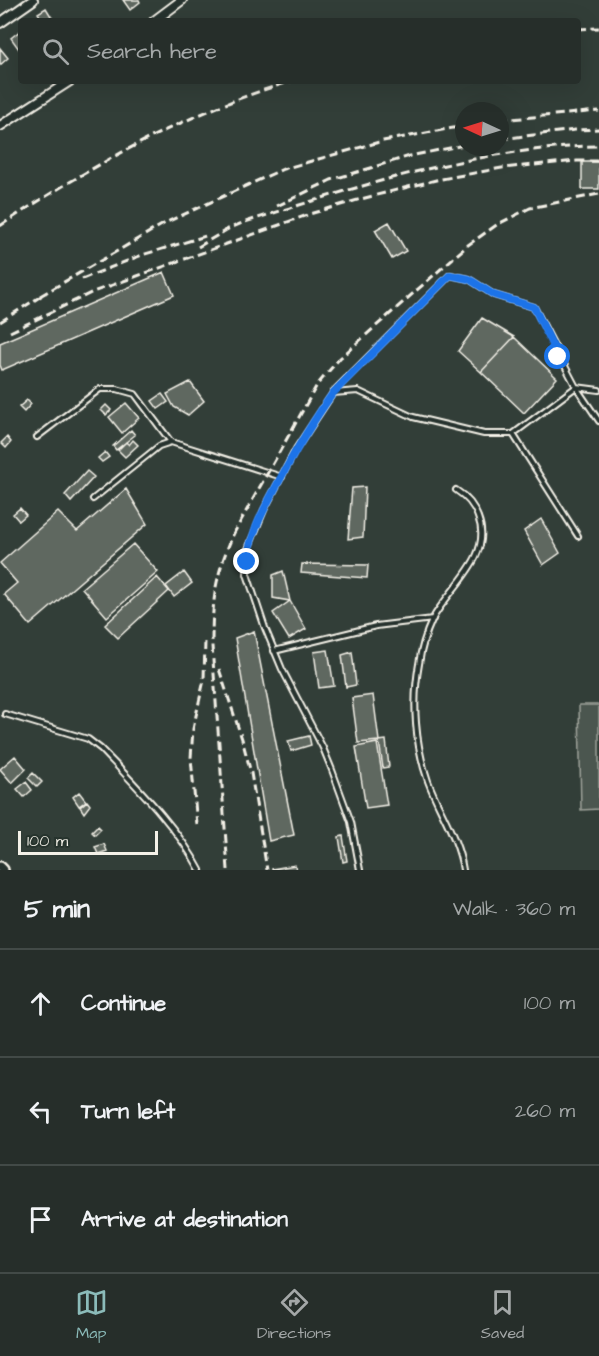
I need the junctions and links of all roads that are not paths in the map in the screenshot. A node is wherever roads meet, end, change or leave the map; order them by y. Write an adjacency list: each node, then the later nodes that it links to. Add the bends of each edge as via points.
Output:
1 (33, 0): 4 (street)
2 (180, 1): 3 (street)
3 (158, 18)
4 (0, 23)
5 (64, 84): 6 (street)
6 (0, 126)
7 (576, 387): 8 (lane); 9 (lane, via 534,307 494,295 469,279 450,275); 10 (lane); 11 (lane)
8 (599, 390)
9 (333, 393): 11 (lane, via 358,391 413,417 484,434); 14 (lane)
10 (599, 421)
11 (513, 434): 17 (lane)
12 (37, 437): 13 (lane, via 100,389 117,389 135,394)
13 (171, 442): 14 (lane); 16 (lane, via 159,446)
14 (282, 477): 19 (lane, via 253,537 247,562 249,583)
15 (456, 490): 18 (lane, via 476,510 483,539 473,562)
16 (93, 499)
17 (578, 536)
18 (433, 619): 19 (lane, via 376,626); 23 (lane, via 419,664 417,732 428,779 458,846)
19 (274, 651): 22 (lane, via 332,770 351,822)
20 (5, 714): 21 (lane, via 87,739 101,749 166,822)
21 (200, 870)
22 (360, 870)
23 (463, 870)

